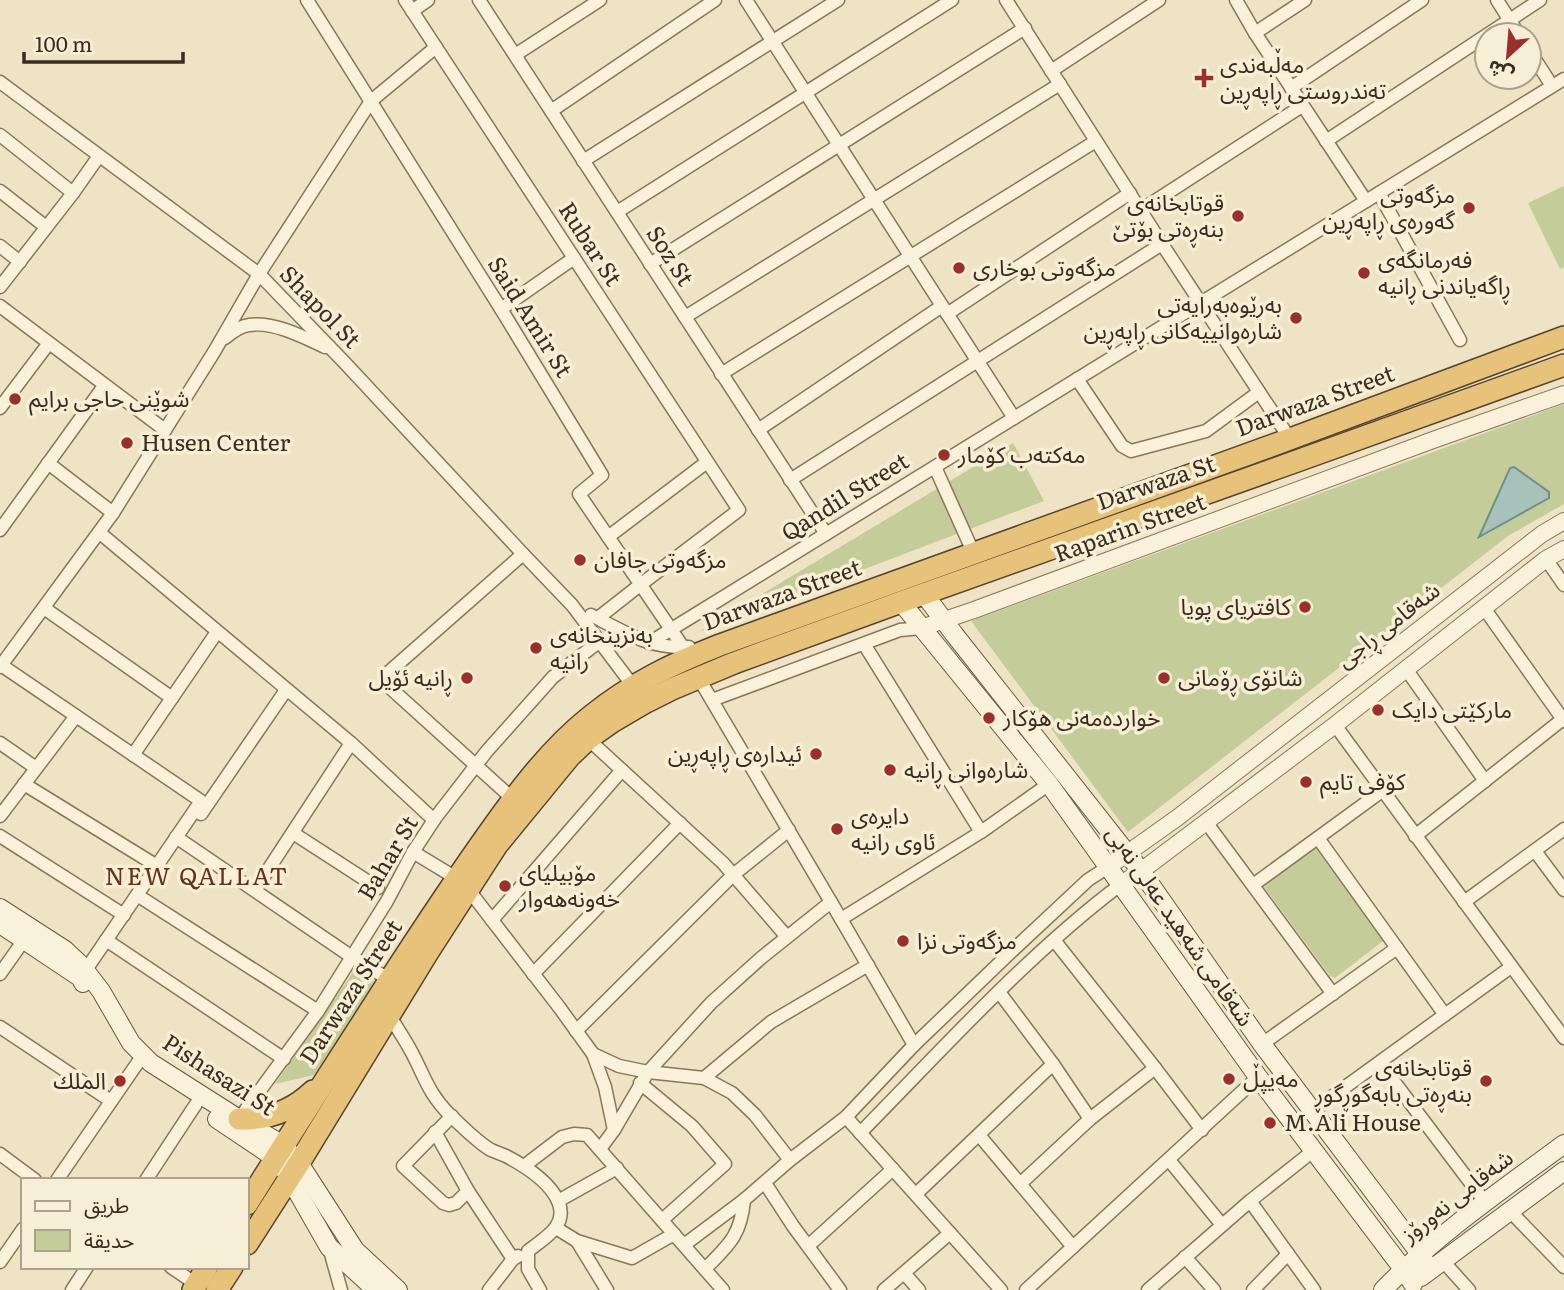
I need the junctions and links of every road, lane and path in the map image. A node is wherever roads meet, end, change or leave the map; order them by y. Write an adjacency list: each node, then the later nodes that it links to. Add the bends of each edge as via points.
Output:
1 (307, 0): 31 (street, Said Amir St)
2 (428, 0): 16 (street)
3 (480, 0): 22 (street, Soz St)
4 (600, 0): 22 (street)
5 (715, 0): 33 (street)
6 (746, 0): 20 (street)
7 (838, 0): 20 (street)
8 (953, 0): 30 (street)
9 (1006, 0): 18 (street)
10 (1236, 0): 19 (street)
11 (1305, 0): 19 (street)
12 (1422, 0): 29 (street)
13 (1497, 0): 17 (street)
14 (1540, 0): 17 (street)
15 (1151, 2): 23 (street)
16 (409, 5): 21 (street, Rubar St)
17 (1509, 19): 36 (street)
18 (1025, 28): 23 (street); 37 (street)
19 (1255, 33): 29 (street)
20 (773, 41): 30 (street); 39 (street)
21 (436, 47): 31 (street); 52 (street, Rubar St)
22 (515, 55): 33 (street, Soz St)
23 (1051, 71): 27 (street)
24 (1543, 72): 28 (street)
25 (1564, 79): 28 (street, Qandil Street)
26 (0, 82): 38 (street, Shapol St)
27 (1060, 84): 35 (street); 44 (street)
28 (1552, 86): 43 (street, Qandil Street)
29 (1291, 88): 32 (street)
30 (806, 93): 37 (street); 47 (street)
31 (371, 101): 55 (street); 59 (street, Said Amir St)
32 (1302, 106): 36 (street); 46 (street)
33 (551, 111): 39 (street, Soz St)
34 (0, 135): 41 (street)
35 (1096, 141): 42 (street); 51 (street)
36 (1326, 141): 45 (street)
37 (839, 145): 44 (street); 54 (street)
38 (99, 156): 41 (street); 55 (street, Shapol St)
39 (583, 160): 47 (street, Soz St)
40 (0, 191): 48 (street)
41 (73, 193): 48 (street)
42 (1130, 193): 46 (street); 60 (street)
43 (1379, 193): 45 (street, Qandil Street); 63 (street)
44 (874, 200): 51 (street); 61 (street)
45 (1366, 201): 57 (street, Qandil Street)
46 (1141, 210): 49 (street)
47 (617, 212): 54 (street, Soz St)
48 (46, 227): 53 (street)
49 (1162, 244): 57 (street); 67 (street)
50 (0, 246): 53 (street)
51 (910, 256): 60 (street); 71 (street)
52 (574, 258): 59 (street); 81 (street, Rubar St)
53 (20, 262): 56 (street)
54 (650, 264): 61 (street, Soz St)
55 (259, 274): 66 (street); 68 (street, Shapol St)
56 (0, 287)
57 (1201, 303): 72 (street, Qandil Street); 74 (street)
58 (0, 306): 64 (street)
59 (501, 309): 90 (street, Said Amir St, via 602,475 579,494)
60 (945, 310): 67 (street); 79 (street)
61 (685, 317): 71 (street, Soz St)
62 (1564, 337): 65 (highway, Darwaza Street)
63 (1460, 340)
64 (49, 343): 73 (street); 76 (street)
65 (1531, 349): 70 (highway); 80 (highway, Darwaza Street)
66 (214, 352): 68 (street, via 238,328 263,325 308,339); 78 (street)
67 (977, 360): 77 (street); 84 (street)
68 (345, 363): 92 (street, Shapol St)
69 (1564, 365): 70 (highway, Darwaza St)
70 (1540, 373): 97 (highway, Darwaza St)
71 (721, 374): 79 (street, Soz St)
72 (1077, 379): 74 (street, via 1122,446 1131,451 1206,431); 77 (street, Qandil Street)
73 (104, 386): 78 (street); 82 (street)
74 (1259, 392): 80 (street)
75 (1564, 394): 103 (street, Raparin Street)
76 (0, 408)
77 (1014, 418): 83 (street, Qandil Street)
78 (165, 430): 85 (street)
79 (758, 430): 84 (street, Soz St)
80 (1290, 439): 93 (highway, Darwaza Street)
81 (707, 462): 90 (street); 95 (street, Rubar St, via 739,510)
82 (48, 463): 85 (street); 87 (street)
83 (935, 467): 89 (street, Qandil Street); 93 (street)
84 (790, 480): 89 (street, Soz St)
85 (113, 513): 88 (street)
86 (1564, 521): 148 (street, شەقامی ڕاجی)
87 (1, 525)
88 (100, 533): 100 (street); 106 (street)
89 (826, 534): 105 (street, Qandil Street)
90 (608, 537): 95 (street, Said Amir St)
91 (1564, 549): 94 (street, شەقامی ڕاجی)
92 (523, 554): 99 (street, Shapol St); 126 (street, via 386,679 387,685)
93 (974, 554): 110 (highway, Darwaza Street)
94 (1546, 559): 96 (street); 101 (street, شەقامی ڕاجی)
95 (640, 584): 102 (street); 105 (street, Said Amir St)
96 (1564, 586)
97 (924, 594): 98 (highway, Darwaza St); 103 (main road, شەقامی شەهید عەلی نەبی)
98 (901, 602): 104 (main road, شەقامی شەهید عەلی نەبی); 114 (highway, Darwaza St)
99 (572, 604): 102 (street); 107 (street)
100 (44, 608): 112 (street); 117 (street)
101 (1484, 608): 113 (street, شەقامی ڕاجی); 120 (street)
102 (598, 618): 108 (street)
103 (943, 621): 104 (street, Raparin Street); 148 (main road, شەقامی شەهید عەلی نەبی)
104 (921, 628): 109 (street, Raparin Street, via 900,630); 131 (main road, شەقامی شەهید عەلی نەبی)
105 (671, 630): 108 (street, Qandil Street); 111 (street, Said Amir St)
106 (217, 632): 116 (street); 117 (street)
107 (600, 642): 115 (street); 126 (street, Bahar St, via 552,677)
108 (649, 643): 111 (street)
109 (863, 644): 118 (street, Raparin Street); 140 (street)
110 (720, 645): 111 (street); 115 (highway, Darwaza Street)
111 (683, 647)
112 (3, 658): 119 (street)
113 (1406, 669): 121 (street, شەقامی ڕاجی); 129 (street)
114 (698, 677): 118 (street); 122 (highway, Darwaza St, via 638,706)
115 (633, 685): 133 (highway, Darwaza Street, via 567,737)
116 (286, 690): 124 (street); 145 (street)
117 (172, 698): 125 (street)
118 (712, 701): 138 (street)
119 (76, 716): 125 (street); 127 (street)
120 (1563, 720): 129 (street)
121 (1335, 725): 132 (street); 136 (street, شەقامی ڕاجی)
122 (588, 739): 128 (street); 153 (highway, Darwaza St)
123 (0, 743): 127 (street)
124 (351, 743): 135 (street); 141 (street)
125 (133, 755): 145 (street, via 201,801)
126 (475, 766): 133 (street); 135 (street, Bahar St)
127 (36, 768): 130 (street)
128 (622, 770): 137 (street); 165 (street)
129 (1485, 780): 143 (street)
130 (24, 784): 134 (street); 149 (street)
131 (1049, 784): 140 (street); 150 (main road, شەقامی شەهید عەلی نەبی)
132 (1382, 791): 143 (street); 144 (street)
133 (513, 799): 153 (highway, Darwaza Street)
134 (0, 816)
135 (434, 820): 147 (street, Bahar St)
136 (1206, 822): 151 (street, شەقامی ڕاجی); 155 (street)
137 (680, 823): 152 (street); 177 (street)
138 (789, 830): 152 (street); 160 (street)
139 (1564, 830): 146 (street)
140 (981, 832): 164 (street)
141 (292, 833): 156 (street); 157 (street)
142 (0, 836): 163 (street)
143 (1415, 836): 161 (street)
144 (1318, 838): 155 (street); 171 (street)
145 (179, 839): 149 (street); 157 (street)
146 (1535, 850): 158 (street); 161 (street)
147 (414, 852): 153 (street); 172 (street, Bahar St)
148 (1128, 854): 150 (street, شەقامی ڕاجی); 151 (main road, شەقامی شەهید عەلی نەبی)
149 (157, 866): 159 (street)
150 (1108, 867): 154 (main road, شەقامی شەهید عەلی نەبی); 188 (street, via 1088,880)
151 (1141, 871): 154 (street, شەقامی ڕاجی); 187 (main road, شەقامی شەهید عەلی نەبی)
152 (733, 875): 167 (street); 185 (street)
153 (462, 884): 165 (street); 178 (highway, Darwaza Street); 182 (highway)
154 (1120, 885): 170 (street); 197 (main road, شەقامی شەهید عەلی نەبی)
155 (1253, 885): 180 (street)
156 (378, 888)
157 (255, 890): 172 (street)
158 (1564, 890)
159 (137, 895): 163 (street); 181 (street)
160 (831, 902): 164 (street); 167 (street)
161 (1464, 902): 174 (street)
162 (0, 908): 176 (main road, Pishasazi St, via 65,950)
163 (124, 915): 169 (street)
164 (841, 919): 173 (street)
165 (492, 920): 177 (street)
166 (0, 924): 168 (main road, Pishasazi St)
167 (787, 937): 195 (street, via 711,1003)
168 (24, 940): 175 (street); 176 (main road, Pishasazi St)
169 (106, 940): 176 (street); 191 (street)
170 (1054, 940): 179 (street); 194 (street)
171 (1397, 948): 180 (street); 183 (street)
172 (352, 957): 178 (street); 181 (street, Bahar St)
173 (868, 965): 188 (street); 198 (street, via 771,1022)
174 (1511, 967): 183 (street); 186 (street)
175 (0, 974)
176 (84, 974): 190 (main road, Pishasazi St, via 86,990 106,1025 126,1054)
177 (533, 974): 185 (street)
178 (390, 981): 196 (highway, Darwaza Street)
179 (999, 992): 193 (street); 210 (street)
180 (1333, 994): 187 (street)
181 (318, 1011): 191 (street, Bahar St)
182 (389, 1014): 203 (street, via 431,1092); 222 (highway)
183 (1445, 1015): 192 (street)
184 (0, 1027): 200 (street)
185 (576, 1031): 189 (street)
186 (1562, 1032)
187 (1262, 1044): 202 (main road, شەقامی شەهید عەلی نەبی)
188 (914, 1045): 204 (street)
189 (593, 1055): 195 (street); 207 (street)
190 (140, 1059): 200 (street); 201 (main road, Pishasazi St, via 147,1074); 205 (main road, Pishasazi St)
191 (284, 1059): 205 (street, Bahar St)
192 (1380, 1063): 202 (street); 235 (street)
193 (1053, 1064): 206 (street); 211 (street)
194 (1155, 1068): 206 (street); 208 (street)
195 (648, 1072): 198 (street); 199 (street)
196 (327, 1077): 205 (highway, via 289,1108 265,1118); 215 (highway, Darwaza Street)
197 (1258, 1077): 208 (street); 214 (main road, شەقامی شەهید عەلی نەبی)
198 (704, 1078): 217 (street, via 732,1093)
199 (640, 1083): 207 (street); 237 (street, via 692,1126 725,1164)
200 (111, 1101): 225 (street)
201 (196, 1104): 215 (main road, Pishasazi St); 226 (street)
202 (1312, 1111): 253 (main road, شەقامی شەهید عەلی نەبی)
203 (452, 1116): 209 (street); 219 (street, via 491,1150)
204 (846, 1117): 210 (street); 217 (street)
205 (239, 1119): 215 (main road, Pishasazi St)
206 (1090, 1119): 228 (street)
207 (614, 1130): 213 (street)
208 (1202, 1130): 218 (street)
209 (435, 1132): 229 (street); 229 (street, via 403,1166 443,1203 456,1203)
210 (860, 1133): 221 (street)
211 (979, 1135): 228 (street); 230 (street)
212 (1564, 1144): 235 (main road, شەقامی نەورۆز)
213 (600, 1149): 219 (street, via 587,1135 574,1134 562,1137); 220 (street)
214 (1313, 1151): 233 (street); 262 (main road, شەقامی شەهید عەلی نەبی)
215 (279, 1152): 222 (main road, Pishasazi St); 234 (highway, Darwaza Street)
216 (0, 1154): 224 (street)
217 (790, 1160): 227 (street)
218 (1169, 1160): 238 (street); 248 (street)
219 (524, 1166): 232 (street)
220 (617, 1168): 232 (street); 237 (street)
221 (893, 1169): 230 (street); 246 (street)
222 (294, 1171): 244 (highway); 247 (main road); 267 (main road, via 355,1250)
223 (1564, 1171): 236 (main road, شەقامی نەورۆز)
224 (32, 1178)
225 (58, 1178)
226 (147, 1178)
227 (765, 1182): 231 (street); 246 (street)
228 (1020, 1184): 248 (street)
229 (468, 1191): 252 (street)
230 (916, 1194): 241 (street)
231 (744, 1200): 245 (street); 259 (street, via 735,1235)
232 (558, 1201): 239 (street, via 561,1211)
233 (1250, 1201): 238 (street); 250 (street)
234 (248, 1202)
235 (1485, 1202): 253 (main road, شەقامی نەورۆز)
236 (1510, 1211): 253 (main road, شەقامی نەورۆز); 255 (street)
237 (662, 1220): 242 (street)
238 (1222, 1225): 251 (street)
239 (556, 1228): 243 (street); 249 (street)
240 (21, 1232): 254 (street)
241 (950, 1233): 260 (street); 275 (street)
242 (674, 1234): 243 (street, via 632,1258); 245 (street)
243 (577, 1241): 270 (street)
244 (248, 1242)
245 (684, 1245): 259 (street)
246 (808, 1246): 272 (street)
247 (329, 1247): 265 (street); 266 (main road)
248 (1073, 1247): 276 (street)
249 (528, 1251): 252 (street); 269 (street, via 528,1269)
250 (1289, 1254): 279 (street); 280 (street)
251 (1185, 1256): 277 (street); 278 (street)
252 (513, 1259): 268 (street)
253 (1431, 1261): 262 (main road, شەقامی نەورۆز); 282 (street)
254 (0, 1262)
255 (1564, 1267)
256 (87, 1269): 263 (street)
257 (175, 1269): 261 (street)
258 (231, 1269): 264 (highway)
259 (705, 1269): 271 (street)
260 (904, 1273): 273 (street); 274 (street)
261 (199, 1280)
262 (1408, 1281): 281 (main road, شەقامی نەورۆز)
263 (72, 1290)
264 (217, 1290)
265 (341, 1290)
266 (376, 1290)
267 (398, 1290)
268 (489, 1290)
269 (540, 1290)
270 (607, 1290)
271 (723, 1290)
272 (840, 1290)
273 (884, 1290)
274 (919, 1290)
275 (1001, 1290)
276 (1026, 1290)
277 (1148, 1290)
278 (1214, 1290)
279 (1253, 1290)
280 (1314, 1290)
281 (1383, 1290)
282 (1469, 1290)

